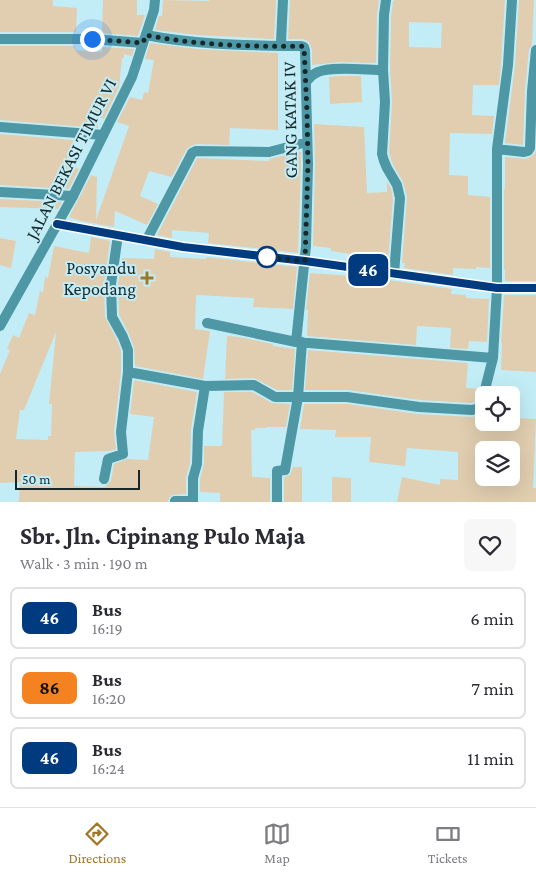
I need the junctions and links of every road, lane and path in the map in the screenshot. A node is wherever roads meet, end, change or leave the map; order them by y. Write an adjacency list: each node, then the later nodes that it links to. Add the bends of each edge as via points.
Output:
1 (155, 0): 5 (street, JALAN BEKASI TIMUR VI)
2 (283, 0): 7 (street, GANG KATAK IV, via 281,42)
3 (386, 0): 9 (street)
4 (512, 0): 15 (street)
5 (145, 39): 6 (street); 7 (street); 12 (street, JALAN BEKASI TIMUR VI, via 132,76)
6 (0, 40)
7 (284, 46): 10 (street, GANG KATAK IV, via 304,47)
8 (536, 50): 13 (street, via 532,91)
9 (383, 70): 10 (street, via 322,70); 22 (street, via 382,154 400,198)
10 (306, 82): 14 (street, GANG KATAK IV)
11 (0, 127): 12 (street)
12 (103, 134): 17 (street, JALAN BEKASI TIMUR VI)
13 (533, 136): 15 (street, via 528,151)
14 (307, 142): 20 (street, via 269,152 202,150 192,153); 21 (street, GANG KATAK IV)
15 (498, 149): 23 (street)
16 (0, 192): 17 (street)
17 (73, 196): 18 (street, JALAN BEKASI TIMUR VI)
18 (57, 224): 19 (street); 26 (street, JALAN BEKASI TIMUR VI)
19 (118, 235): 20 (street); 29 (street, via 111,284 112,317 128,350)
20 (146, 241): 21 (street)
21 (305, 261): 22 (street); 27 (street, GANG KATAK IV)
22 (394, 274): 23 (street)
23 (497, 288): 24 (street); 28 (street)
24 (536, 288)
25 (208, 323): 27 (street)
26 (0, 326)
27 (299, 342): 28 (street); 31 (street, GANG KATAK IV)
28 (493, 358): 31 (street, via 478,409 420,407 347,397)
29 (128, 372): 30 (street); 32 (street, via 121,432 123,454 106,461)
30 (205, 386): 31 (street, via 254,385 276,397); 33 (street, via 197,464 192,478 192,501)
31 (298, 397): 34 (street, GANG KATAK IV, via 285,470 277,471)
32 (104, 479)
33 (175, 502)
34 (277, 502)

